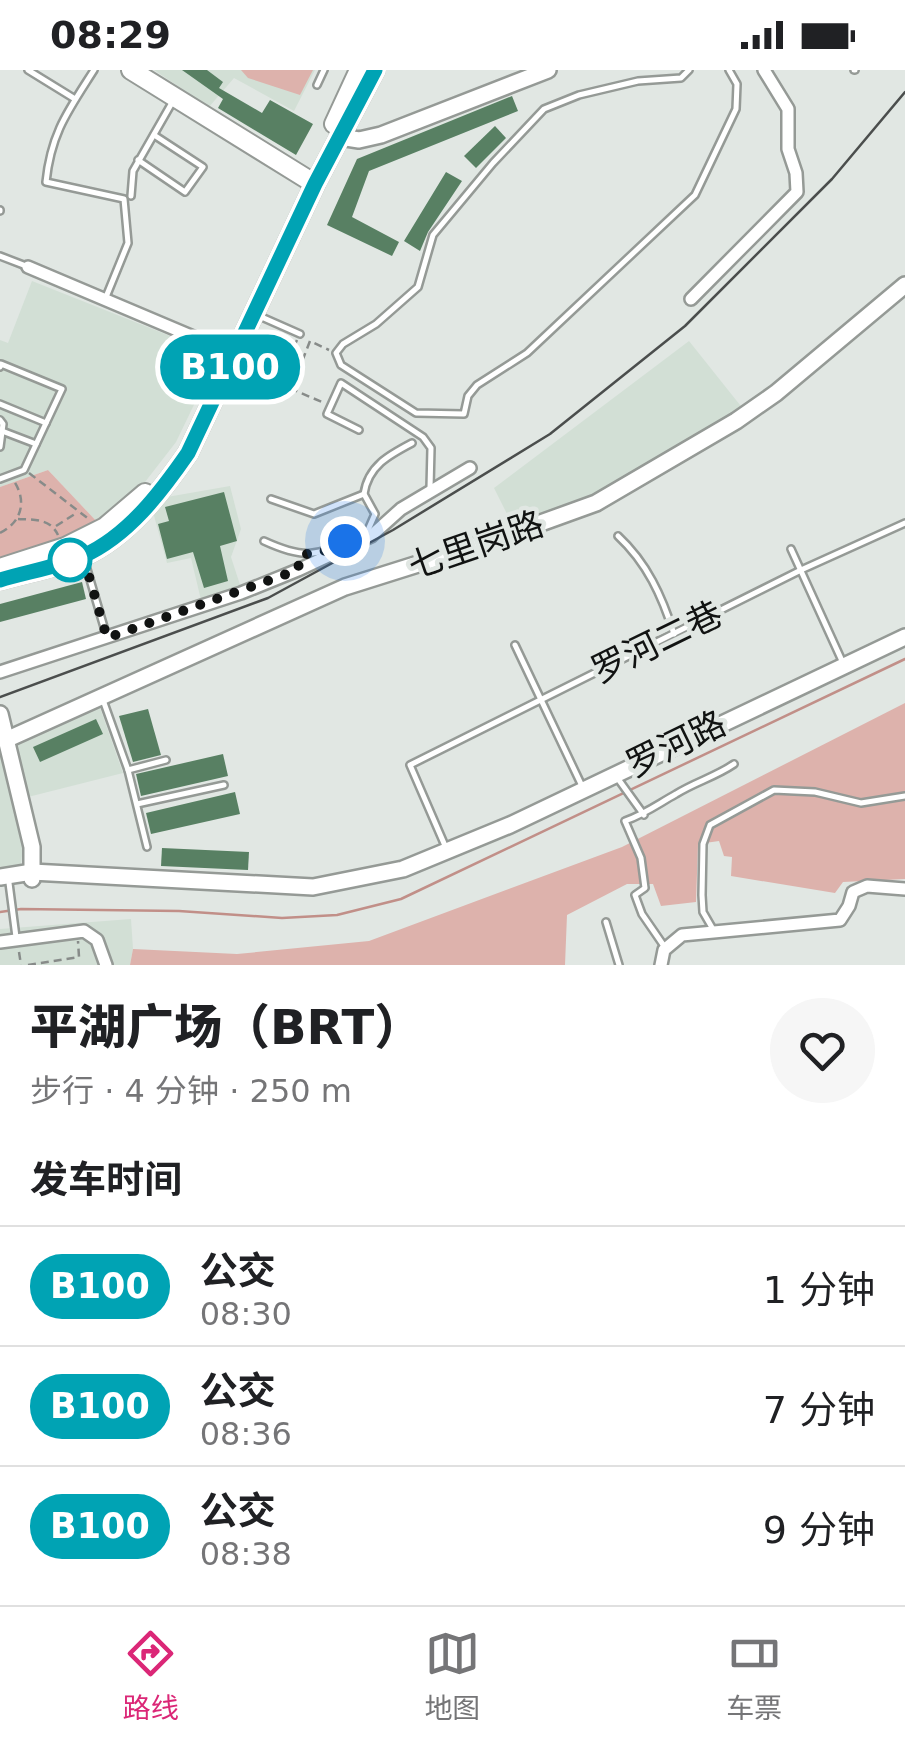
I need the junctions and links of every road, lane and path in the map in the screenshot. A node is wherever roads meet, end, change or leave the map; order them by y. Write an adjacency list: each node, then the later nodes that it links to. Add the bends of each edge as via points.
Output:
1 (28, 70): 12 (lane)
2 (94, 70): 12 (lane)
3 (324, 70): 11 (lane)
4 (359, 70): 17 (main road)
5 (375, 70): 15 (main road)
6 (548, 70): 15 (main road, via 381,135)
7 (689, 70): 26 (lane, via 681,78 638,82 544,109 433,235 418,287)
8 (729, 70): 26 (lane, via 737,84 736,109 695,195 527,354 477,384 464,414 416,413 350,374)
9 (764, 70): 22 (street, via 788,109 797,192)
10 (143, 73): 13 (main road)
11 (317, 85)
12 (75, 99): 23 (lane, via 50,148 46,182 124,199 128,243)
13 (174, 99): 14 (lane); 17 (main road)
14 (154, 135): 16 (lane); 16 (lane, via 203,167 184,192)
15 (340, 137): 17 (main road)
16 (138, 160): 18 (lane)
17 (312, 182): 24 (main road); 27 (main road)
18 (131, 196)
19 (0, 256): 20 (lane)
20 (28, 267): 23 (street)
21 (905, 284): 67 (main road, 七里岗路, via 750,412 596,503 345,587)
22 (691, 299)
23 (104, 300): 27 (street)
24 (256, 314): 25 (lane); 27 (main road)
25 (300, 334): 26 (path, via 291,354 303,359 310,342)
26 (336, 353)
27 (230, 358): 30 (path); 53 (main road, via 182,450 148,491); 56 (main road, via 172,476 131,522)
28 (0, 367): 32 (lane, via 62,389)
29 (0, 404): 32 (lane)
30 (331, 406): 33 (lane, via 327,414); 42 (lane, via 341,383 423,437 431,448)
31 (0, 420): 34 (lane)
32 (46, 423): 36 (lane)
33 (359, 430)
34 (2, 431): 36 (lane); 37 (lane)
35 (412, 442): 43 (lane, via 374,468)
36 (36, 444): 39 (lane)
37 (0, 447)
38 (470, 468): 42 (street)
39 (24, 470): 40 (lane); 45 (path)
40 (11, 476): 41 (lane); 46 (path, via 23,495)
41 (0, 479)
42 (430, 492): 58 (street, via 372,536)
43 (364, 494): 44 (lane, via 314,514); 55 (lane, via 375,514 368,530)
44 (271, 498)
45 (78, 512): 47 (path); 49 (path)
46 (16, 519): 49 (path); 50 (path)
47 (94, 523)
48 (905, 523): 59 (lane, 罗河二巷)
49 (54, 527): 53 (path)
50 (0, 533)
51 (618, 536): 61 (lane, via 659,592)
52 (264, 540): 55 (lane)
53 (65, 547): 57 (main road)
54 (791, 549): 59 (lane)
55 (300, 555): 58 (lane)
56 (83, 556): 60 (main road); 63 (lane)
57 (0, 568)
58 (298, 570): 63 (street)
59 (801, 570): 61 (lane, 罗河二巷); 65 (lane)
60 (0, 580)
61 (674, 634): 68 (lane, 罗河二巷)
62 (905, 637): 65 (main road, 罗河路)
63 (107, 638): 66 (street)
64 (515, 645): 68 (lane)
65 (844, 665): 75 (main road, 罗河路)
66 (0, 672)
67 (102, 697): 70 (main road, 七里岗路); 74 (lane)
68 (540, 699): 77 (lane); 82 (lane, 罗河二巷, via 410,765)
69 (0, 714): 70 (main road)
70 (8, 739): 71 (main road)
71 (6, 760): 83 (main road, via 32,848)
72 (166, 760): 74 (lane)
73 (734, 764): 80 (lane)
74 (128, 770): 79 (lane)
75 (615, 774): 77 (main road, 罗河路); 80 (lane)
76 (224, 785): 79 (lane)
77 (584, 789): 82 (main road, 罗河路)
78 (905, 796): 88 (lane, via 861,803 774,790 710,825 702,895)
79 (137, 804): 81 (lane)
80 (644, 815): 91 (lane, via 626,821 645,888 634,894)
81 (147, 848)
82 (448, 850): 83 (main road, 罗河路, via 407,875 315,894)
83 (32, 875): 84 (main road, 罗河路)
84 (3, 881): 89 (lane)
85 (905, 889): 88 (street, via 867,886 853,892 840,920)
86 (606, 922): 95 (lane)
87 (75, 931): 89 (street); 93 (path, via 79,957); 94 (street, via 94,936)
88 (714, 931): 91 (street, via 682,935)
89 (17, 940): 90 (street); 92 (path)
90 (0, 942)
91 (666, 949): 96 (street)
92 (22, 965)
93 (28, 965)
94 (106, 965)
95 (618, 965)
96 (661, 965)

